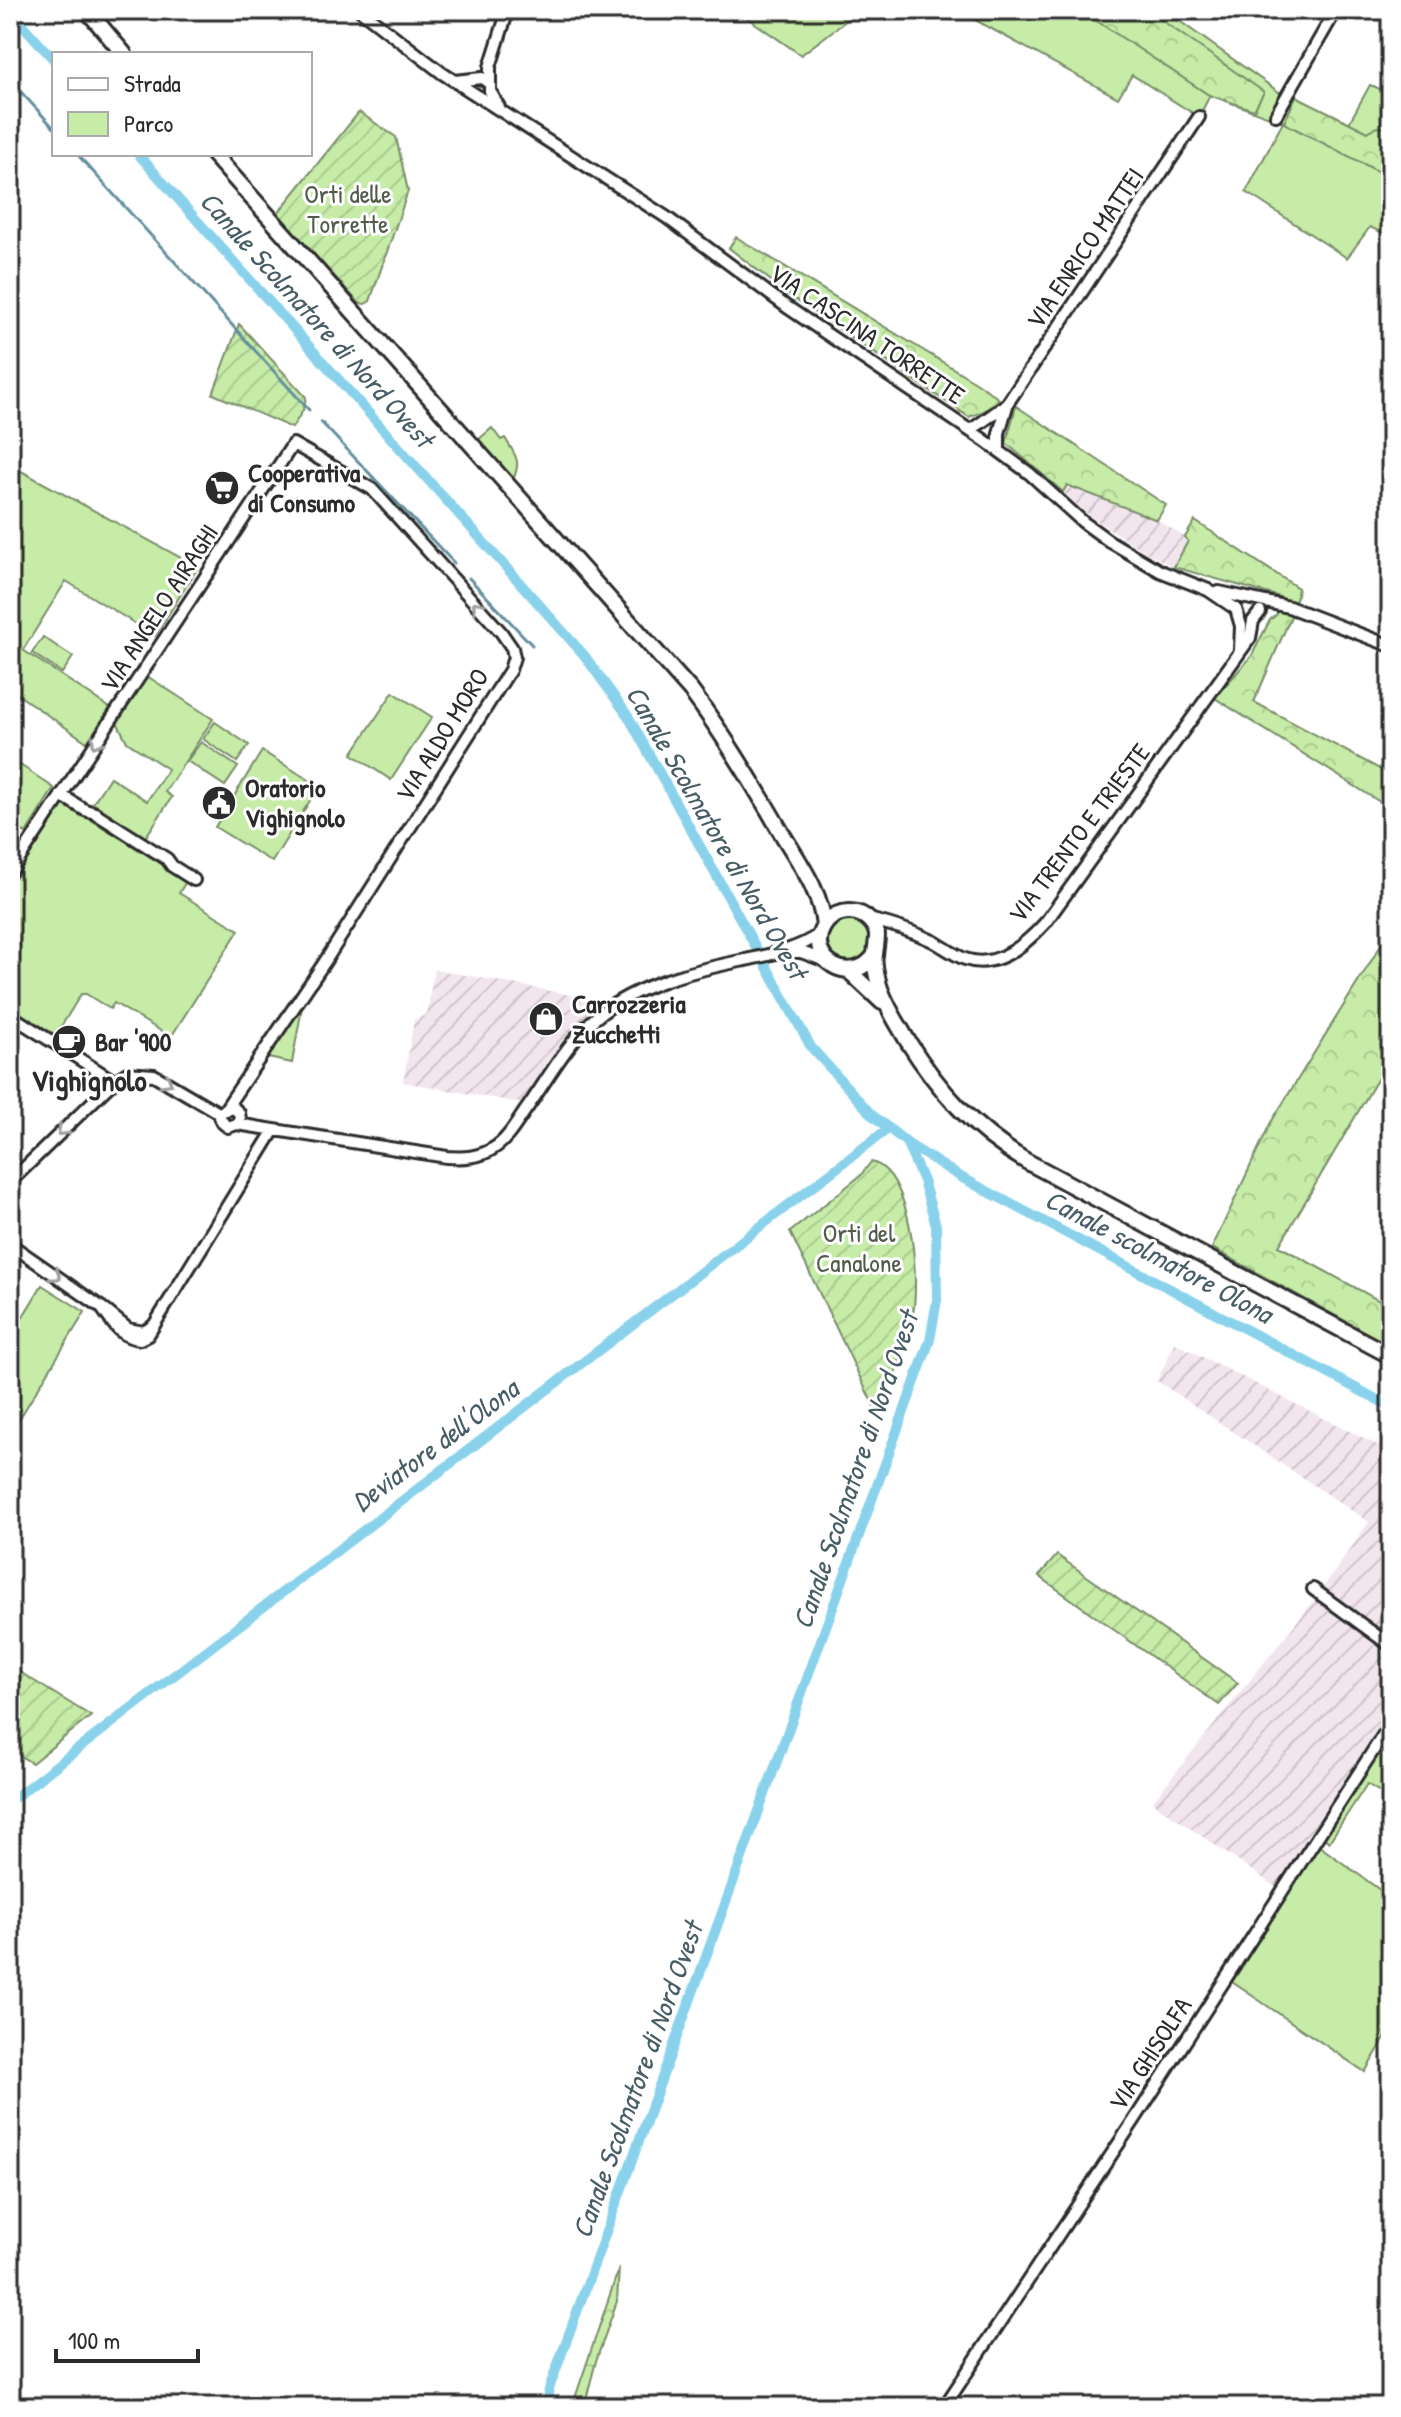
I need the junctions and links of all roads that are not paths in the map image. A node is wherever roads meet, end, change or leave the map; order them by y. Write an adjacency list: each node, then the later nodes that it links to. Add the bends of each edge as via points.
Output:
1 (87, 10): 5 (main road)
2 (360, 10): 6 (street, via 454,81)
3 (508, 10): 6 (street)
4 (1336, 10): 7 (street)
5 (122, 52)
6 (481, 87): 11 (street, VIA CASCINA TORRETTE, via 501,111 686,230 787,307)
7 (1276, 115)
8 (1199, 117): 10 (street, VIA ENRICO MATTEI)
9 (215, 156): 23 (main road, via 691,691)
10 (1007, 404): 11 (street, VIA ENRICO MATTEI); 13 (street, VIA ENRICO MATTEI)
11 (971, 430): 13 (street, VIA CASCINA TORRETTE)
12 (293, 444): 20 (street, VIA ANGELO AIRAGHI, one-way to 20); 35 (street, VIA ALDO MORO, one-way to 12, via 514,657 501,632 372,489)
13 (999, 451): 14 (street, VIA CASCINA TORRETTE, via 1109,541 1160,571)
14 (1208, 590): 15 (street, VIA CASCINA TORRETTE); 17 (street, VIA CASCINA TORRETTE)
15 (1244, 599): 16 (street, VIA CASCINA TORRETTE); 17 (street)
16 (1257, 611): 17 (street, via 1245,622); 18 (street, via 1283,606); 19 (street, VIA TRENTO E TRIESTE, via 1250,638)
17 (1238, 614): 19 (street)
18 (1391, 646)
19 (1240, 650): 27 (street, VIA TRENTO E TRIESTE, via 1036,933 1003,956 982,961 964,958)
20 (61, 795): 21 (street, VIA ANGELO AIRAGHI); 22 (street)
21 (10, 873)
22 (194, 880)
23 (809, 880): 24 (main road); 26 (main road, via 822,906)
24 (848, 912): 25 (main road); 26 (main road, via 833,916)
25 (868, 919): 27 (street, VIA TRENTO E TRIESTE); 28 (main road, via 875,929)
26 (822, 930): 29 (street); 30 (main road, via 820,947)
27 (913, 932): 28 (street, via 897,932)
28 (876, 948): 31 (main road, via 866,965); 32 (main road, via 877,977)
29 (785, 952): 30 (street); 36 (street, via 657,984 611,1006 582,1032 512,1131 483,1154 447,1157)
30 (828, 962): 31 (main road)
31 (848, 970): 32 (main road)
32 (888, 1008): 39 (main road, via 942,1091 1004,1148)
33 (10, 1015): 34 (street)
34 (114, 1081): 35 (street, one-way to 35, via 127,1073 154,1075); 37 (street, one-way to 37)
35 (229, 1112): 36 (street, via 251,1126)
36 (274, 1130): 38 (street, one-way to 36, via 128,1329 144,1332 153,1326)
37 (10, 1182)
38 (10, 1244)
39 (1391, 1356)
40 (1313, 1589): 41 (street)
41 (1391, 1646)
42 (1391, 1723): 43 (street, VIA GHISOLFA)
43 (944, 2407)

